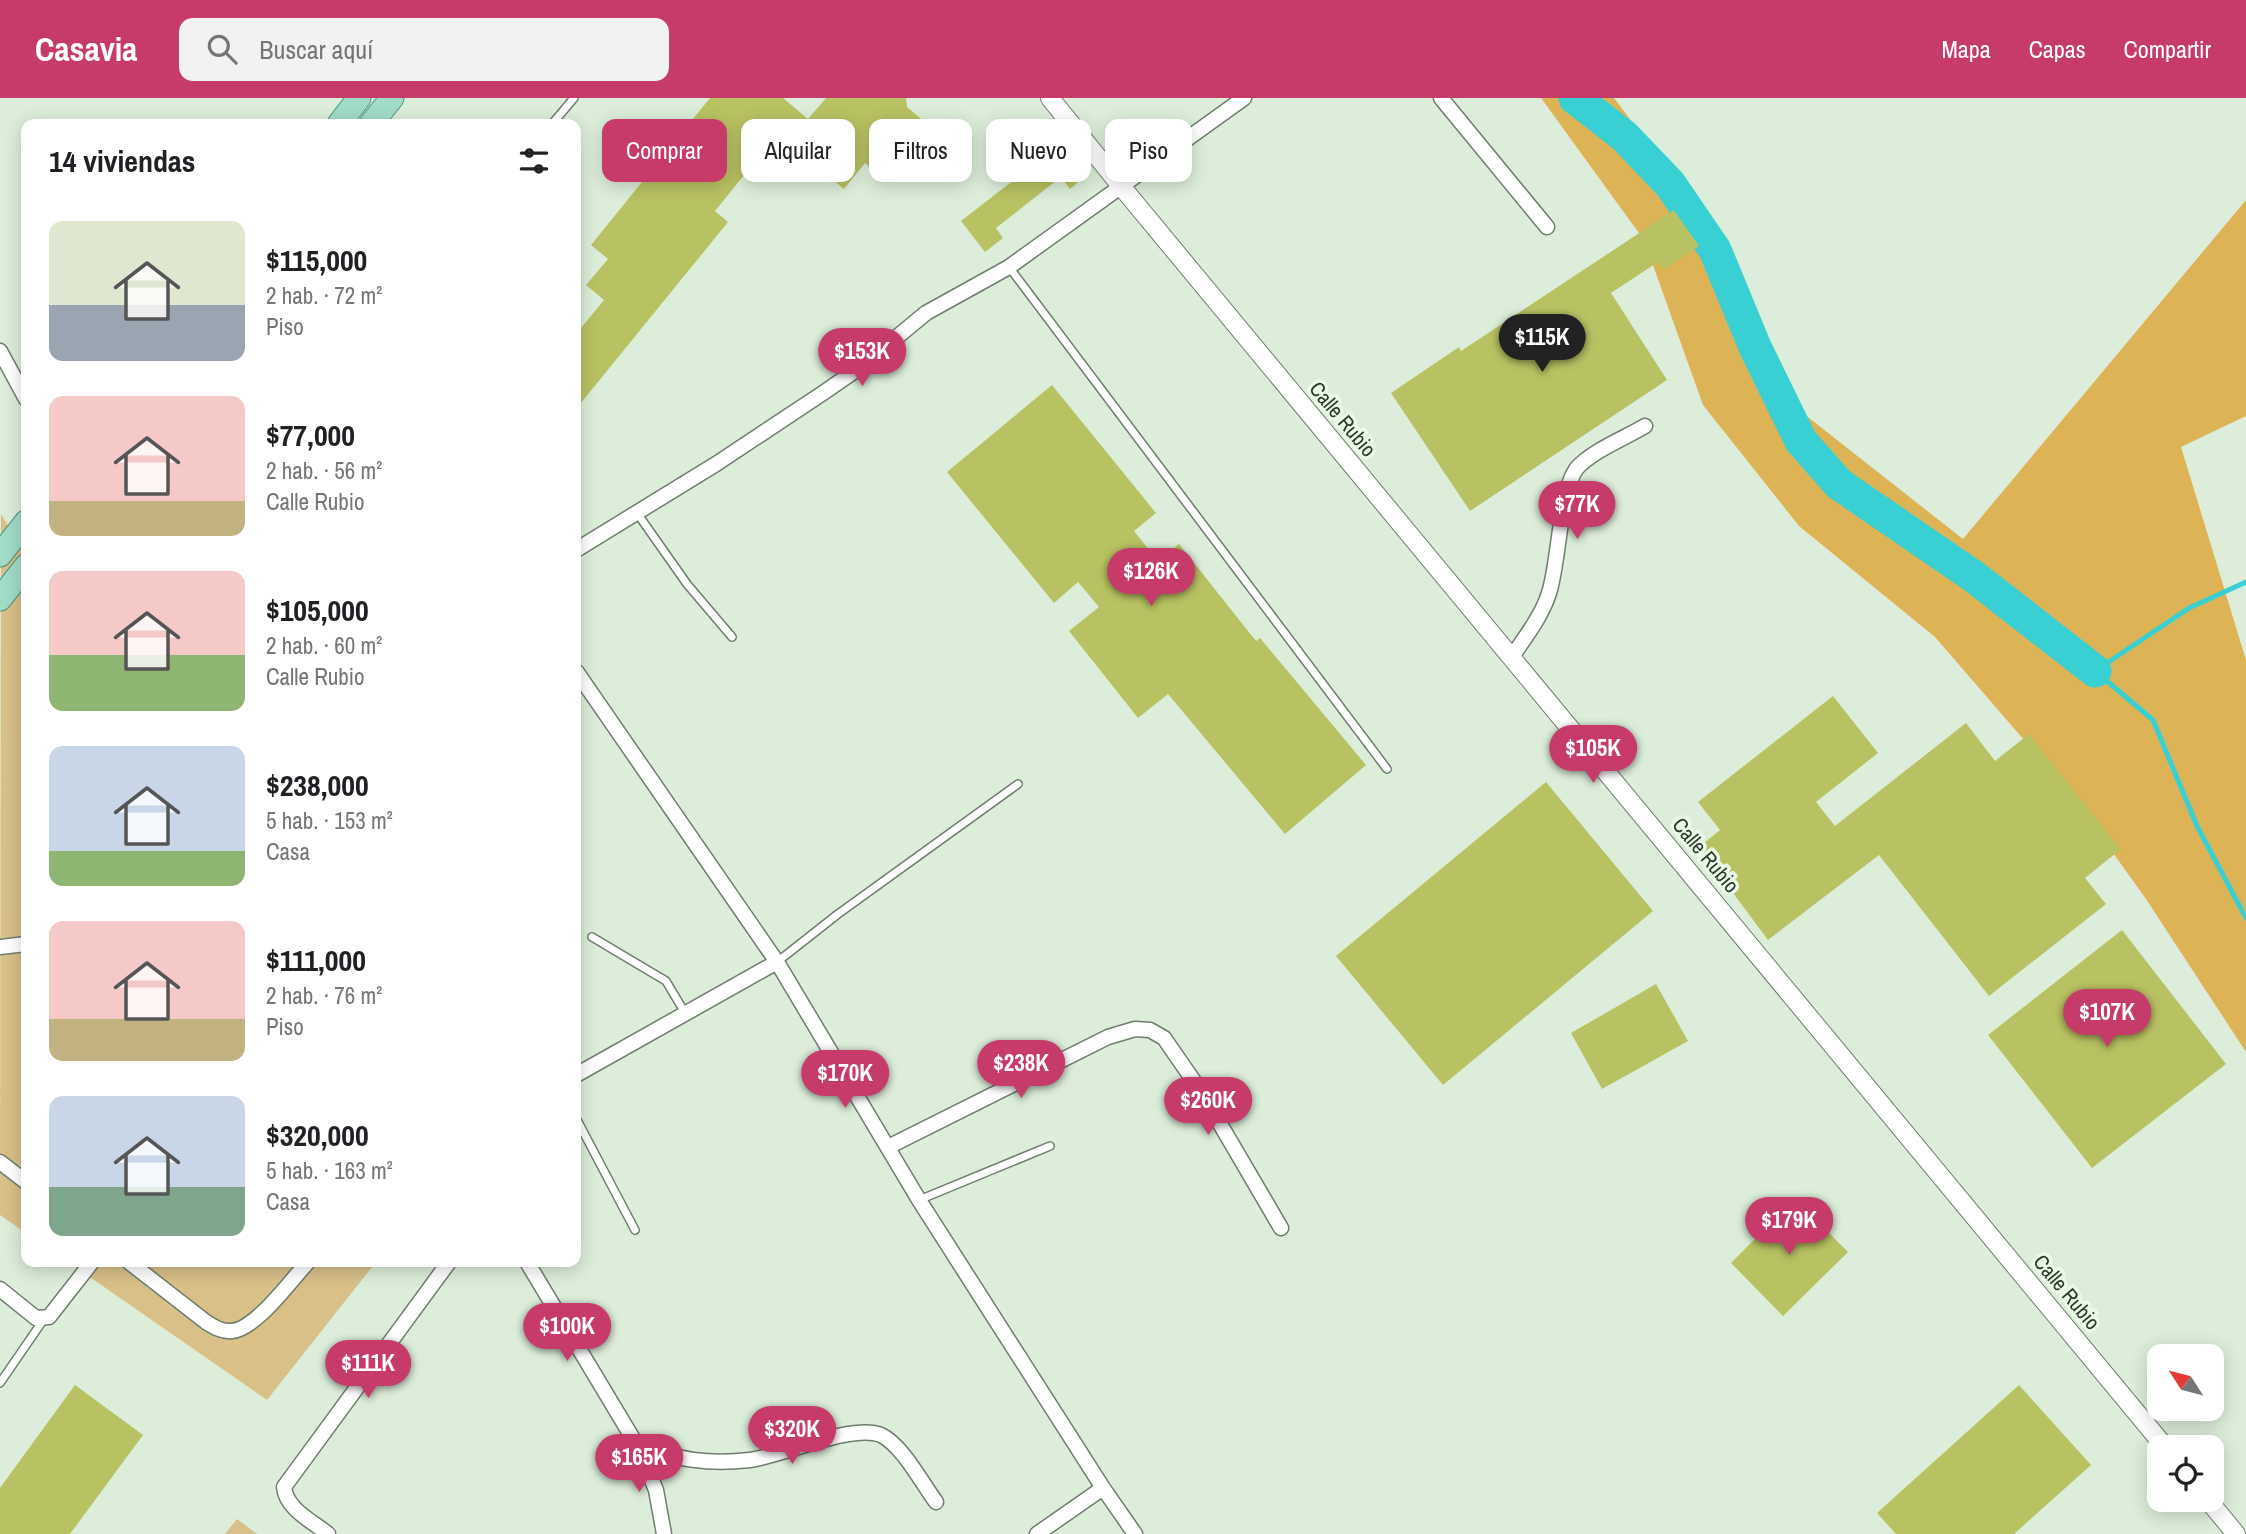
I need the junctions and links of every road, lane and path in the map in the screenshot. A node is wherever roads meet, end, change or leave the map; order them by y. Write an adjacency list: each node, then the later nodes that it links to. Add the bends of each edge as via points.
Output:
1 (359, 98): 7 (main road)
2 (392, 98): 8 (main road)
3 (574, 98): 9 (lane)
4 (1050, 98): 10 (street, Calle Rubio)
5 (1244, 98): 10 (street)
6 (1441, 98): 11 (street)
7 (343, 119)
8 (375, 119)
9 (556, 119)
10 (1121, 186): 12 (street); 23 (street, Calle Rubio)
11 (1547, 227)
12 (1009, 267): 16 (street, via 926,313 823,393); 25 (lane)
13 (0, 351): 14 (street)
14 (21, 390)
15 (1645, 426): 23 (street, via 1576,470 1568,487 1549,593)
16 (637, 512): 18 (street); 22 (lane, via 687,584)
17 (21, 529): 19 (main road)
18 (581, 547)
19 (0, 555)
20 (21, 572): 21 (main road)
21 (0, 599)
22 (733, 637)
23 (1512, 657): 49 (street, Calle Rubio)
24 (581, 678): 30 (street)
25 (1387, 769)
26 (1018, 785): 30 (lane)
27 (592, 937): 31 (lane, via 666,981)
28 (21, 945): 29 (street)
29 (0, 947)
30 (777, 962): 31 (street); 35 (street)
31 (685, 1013): 32 (street)
32 (581, 1072)
33 (581, 1127): 40 (lane)
34 (1050, 1146): 38 (lane)
35 (888, 1147): 38 (street); 39 (street, via 1108,1037 1150,1030 1164,1038 1202,1093)
36 (0, 1162): 37 (street)
37 (21, 1178)
38 (919, 1200): 51 (street)
39 (1281, 1228)
40 (635, 1230)
41 (88, 1267): 47 (street)
42 (135, 1267): 43 (street, via 206,1322 229,1332 253,1322)
43 (303, 1267)
44 (445, 1267): 54 (street, via 284,1487 289,1504)
45 (530, 1267): 50 (street)
46 (0, 1289): 47 (street, via 36,1318)
47 (44, 1319): 48 (lane)
48 (0, 1383)
49 (2155, 1435)
50 (638, 1447): 52 (street, via 706,1463 752,1460 870,1432 898,1448); 55 (street, via 656,1490)
51 (1102, 1488): 56 (street); 57 (street)
52 (936, 1502)
53 (2218, 1512): 58 (street)
54 (328, 1534)
55 (664, 1534)
56 (1037, 1534)
57 (1135, 1534)
58 (2236, 1534)

